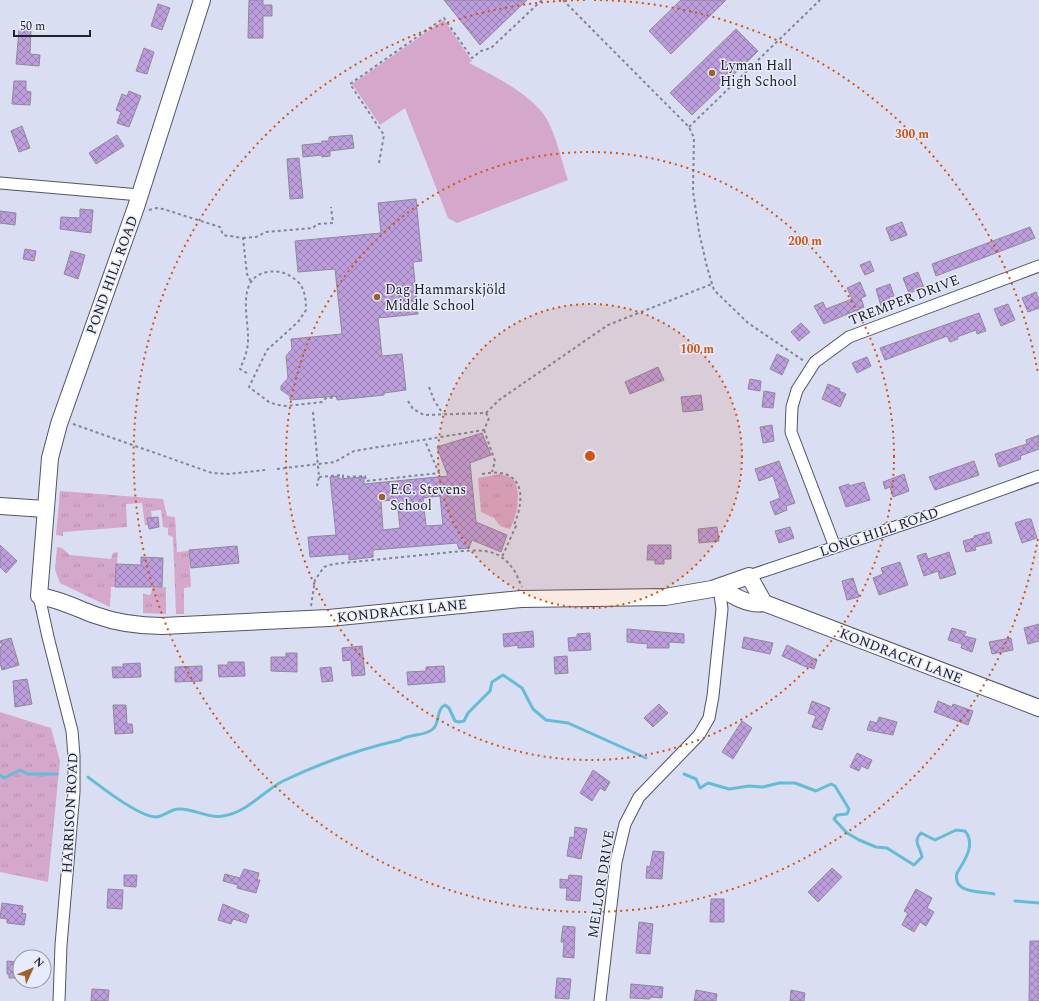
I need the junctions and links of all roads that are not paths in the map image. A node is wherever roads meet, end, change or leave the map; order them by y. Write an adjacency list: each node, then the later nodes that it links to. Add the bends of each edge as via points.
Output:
1 (202, 0): 3 (main road, POND HILL ROAD)
2 (0, 183): 3 (street)
3 (140, 195): 7 (main road, POND HILL ROAD, via 59,424 50,458)
4 (1039, 266): 8 (street, TREMPER DRIVE, via 849,337 811,367 795,396 791,432)
5 (1039, 476): 8 (street, LONG HILL ROAD)
6 (0, 506): 7 (main road)
7 (45, 509): 11 (main road, HARRISON ROAD)
8 (835, 547): 9 (street, LONG HILL ROAD)
9 (749, 576): 10 (main road, LONG HILL ROAD); 12 (main road)
10 (719, 587): 11 (main road, KONDRACKI LANE, via 665,597 521,599 328,618 162,626 115,622 59,600); 12 (main road, KONDRACKI LANE, via 736,597); 15 (street, MELLOR DRIVE, via 722,609 709,718 699,735 639,797 625,824 616,862)
11 (39, 596): 14 (street, HARRISON ROAD, via 72,731 74,756 74,792 61,945)
12 (764, 603): 13 (main road, KONDRACKI LANE)
13 (1036, 704)
14 (59, 1001)
15 (600, 1001)

